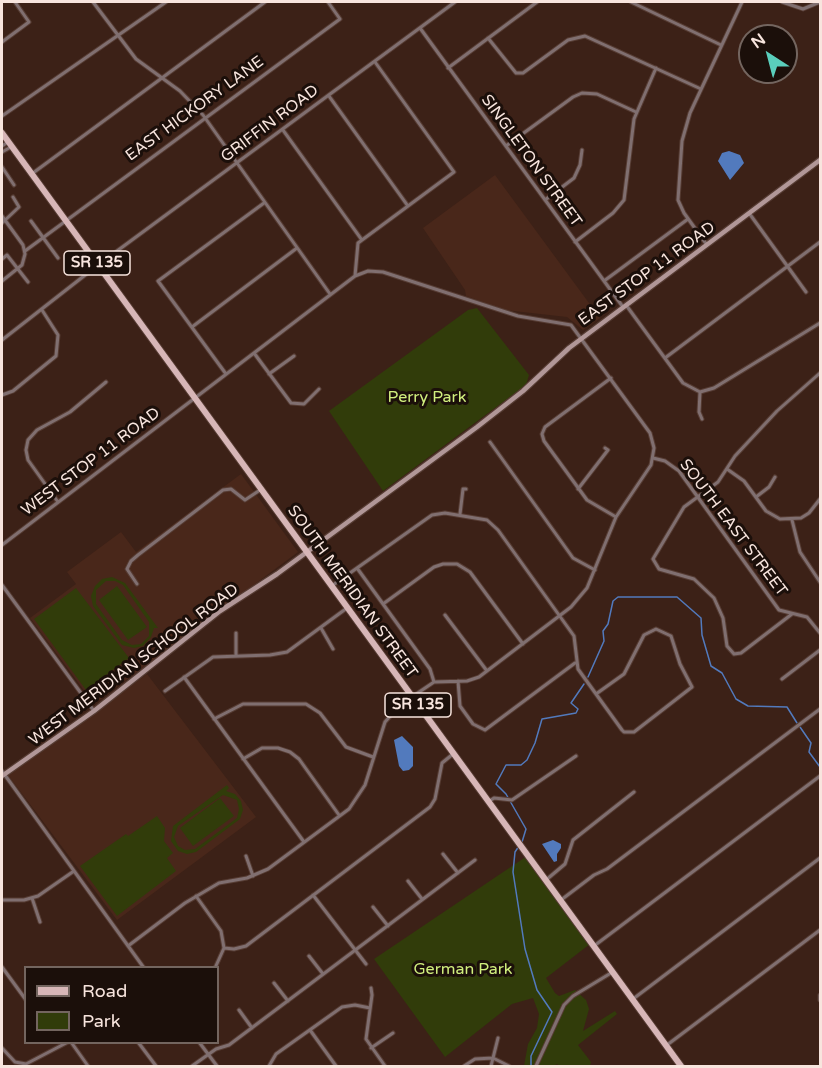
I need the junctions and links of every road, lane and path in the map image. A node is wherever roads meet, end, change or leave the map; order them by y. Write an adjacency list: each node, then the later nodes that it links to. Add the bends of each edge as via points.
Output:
1 (15, 2): 15 (street, via 29,22)
2 (93, 2): 13 (street)
3 (166, 2): 13 (street)
4 (265, 2): 20 (street)
5 (328, 2): 25 (street, EAST HICKORY LANE, via 340,19)
6 (456, 2): 12 (street, GRIFFIN ROAD)
7 (537, 2): 14 (street)
8 (631, 2): 16 (street)
9 (742, 2): 16 (street)
10 (782, 2): 11 (street, via 801,9)
11 (820, 2)
12 (420, 28): 17 (street, GRIFFIN ROAD); 18 (street, SINGLETON STREET)
13 (117, 34): 20 (street, via 136,59); 24 (street)
14 (488, 38): 18 (street); 19 (street, via 516,73 523,73 568,40 582,36)
15 (2, 42)
16 (722, 45): 21 (street)
17 (375, 62): 22 (street, GRIFFIN ROAD); 40 (street, via 454,172)
18 (448, 68): 29 (street, SINGLETON STREET)
19 (656, 68): 21 (street); 23 (street)
20 (161, 77): 25 (street); 35 (street)
21 (701, 89): 42 (street, via 682,144 678,200)
22 (329, 96): 26 (street, GRIFFIN ROAD); 40 (street)
23 (636, 112): 29 (street, via 597,94 582,93); 48 (street, via 624,200 614,213)
24 (2, 116)
25 (206, 118): 33 (street); 45 (street, EAST HICKORY LANE)
26 (283, 130): 33 (street, GRIFFIN ROAD); 47 (street)
27 (2, 133): 28 (main road, SOUTH MERIDIAN STREET / SR 135)
28 (7, 145): 31 (street); 35 (main road, SOUTH MERIDIAN STREET / SR 135)
29 (506, 146): 38 (street, SINGLETON STREET)
30 (582, 150): 38 (street, via 574,178)
31 (2, 152)
32 (820, 160): 41 (main road, EAST STOP 11 ROAD)
33 (236, 165): 39 (street); 55 (street, GRIFFIN ROAD)
34 (2, 168): 36 (street)
35 (31, 174): 45 (main road, SOUTH MERIDIAN STREET / SR 135)
36 (14, 185)
37 (13, 197): 43 (street, via 19,206)
38 (545, 200): 48 (street, SINGLETON STREET)
39 (264, 203): 51 (street); 67 (street, via 158,281)
40 (408, 206): 47 (street)
41 (749, 213): 50 (main road, EAST STOP 11 ROAD); 56 (street)
42 (688, 219): 50 (street); 60 (street)
43 (2, 220): 52 (street)
44 (30, 221): 46 (street)
45 (66, 222): 46 (street, EAST HICKORY LANE); 55 (main road, SOUTH MERIDIAN STREET / SR 135)
46 (44, 238): 52 (street, EAST HICKORY LANE); 53 (street)
47 (362, 240): 58 (street, via 358,243)
48 (575, 242): 60 (street, SINGLETON STREET)
49 (820, 242): 56 (street)
50 (707, 245): 64 (main road, EAST STOP 11 ROAD)
51 (297, 248): 63 (street); 67 (street)
52 (25, 251): 57 (street, via 24,261)
53 (58, 258)
54 (2, 259): 57 (street, via 7,255)
55 (98, 265): 65 (street, GRIFFIN ROAD); 81 (main road, SOUTH MERIDIAN STREET / SR 135)
56 (788, 266): 62 (street); 72 (street)
57 (17, 269): 59 (street); 61 (street)
58 (355, 276): 63 (street, EAST STOP 11 ROAD); 68 (street, EAST STOP 11 ROAD, via 381,271 518,316 565,322)
59 (2, 281)
60 (604, 281): 64 (street, SINGLETON STREET)
61 (28, 282)
62 (806, 292)
63 (331, 294): 70 (street, EAST STOP 11 ROAD)
64 (625, 306): 68 (main road, EAST STOP 11 ROAD); 72 (street, SINGLETON STREET)
65 (42, 310): 69 (street, GRIFFIN ROAD); 80 (street, via 59,338 58,350 51,361 13,392)
66 (820, 323): 79 (street, via 714,388)
67 (192, 327): 74 (street)
68 (582, 338): 76 (street, SOUTH EAST STREET); 100 (main road, WEST MERIDIAN SCHOOL ROAD, via 515,399)
69 (2, 340)
70 (254, 353): 74 (street, EAST STOP 11 ROAD); 75 (street)
71 (294, 356): 75 (street)
72 (665, 358): 79 (street, SINGLETON STREET, via 684,384)
73 (820, 373): 86 (street, via 777,411)
74 (226, 374): 81 (street, EAST STOP 11 ROAD)
75 (269, 374): 78 (street, via 296,405 304,405)
76 (611, 378): 85 (street, SOUTH EAST STREET, via 650,433); 90 (street, via 542,434)
77 (106, 382): 94 (street, via 28,440 28,460)
78 (320, 389)
79 (700, 392): 82 (street)
80 (3, 395)
81 (195, 398): 88 (main road, SOUTH MERIDIAN STREET / SR 135); 94 (street, WEST STOP 11 ROAD)
82 (702, 419)
83 (490, 442): 102 (street, via 574,558)
84 (605, 447): 90 (street, via 608,450)
85 (653, 458): 91 (street, SOUTH EAST STREET, via 675,467); 97 (street)
86 (727, 470): 91 (street); 92 (street, via 744,481)
87 (775, 477): 92 (street)
88 (261, 489): 100 (main road, SOUTH MERIDIAN STREET / SR 135); 104 (street, via 245,500 231,489 223,490 138,555 127,568)
89 (466, 489): 96 (street)
90 (578, 489): 97 (street, via 592,505)
91 (698, 497): 109 (street, SOUTH EAST STREET, via 779,610); 109 (street, via 677,514 653,561 659,569 685,574 704,587 719,608 727,646 734,654 741,653)
92 (756, 497): 98 (street, via 772,515)
93 (820, 499): 95 (street)
94 (58, 502): 99 (street, WEST STOP 11 ROAD)
95 (819, 505): 98 (street)
96 (460, 514): 101 (street, via 432,515); 111 (street, via 488,520 498,530)
97 (616, 517): 102 (street)
98 (792, 520): 103 (street, via 800,552)
99 (2, 545)
100 (307, 552): 106 (main road, SOUTH MERIDIAN STREET / SR 135); 129 (main road, WEST MERIDIAN SCHOOL ROAD, via 211,618)
101 (357, 568): 106 (street); 107 (street)
102 (595, 570): 111 (street, via 579,599)
103 (820, 582)
104 (137, 584)
105 (2, 585): 129 (street)
106 (332, 586): 108 (main road, SOUTH MERIDIAN STREET / SR 135)
107 (383, 604): 115 (street, via 442,564 458,564 470,572); 124 (street, via 430,669)
108 (347, 608): 112 (street); 127 (main road, SOUTH MERIDIAN STREET / SR 135)
109 (792, 614): 114 (street, SOUTH EAST STREET, via 808,618)
110 (445, 615): 120 (street)
111 (560, 616): 115 (street); 119 (street, via 576,639)
112 (321, 628): 116 (street); 118 (street, via 287,652)
113 (236, 633): 118 (street)
114 (820, 633)
115 (524, 644): 120 (street)
116 (333, 649)
117 (820, 650): 122 (street)
118 (236, 655): 121 (street, via 213,657)
119 (575, 663): 123 (street, via 482,730 460,706); 126 (street)
120 (487, 671): 123 (street, via 474,680)
121 (184, 677): 125 (street); 130 (street)
122 (782, 679)
123 (458, 681): 124 (street)
124 (434, 682): 127 (street)
125 (165, 691)
126 (596, 694): 126 (street, via 624,674 646,633 656,629 671,636 692,687 642,727 628,733)
127 (411, 697): 131 (main road, SOUTH MERIDIAN STREET / SR 135); 133 (street, via 385,722)
128 (820, 709): 155 (street)
129 (94, 711): 135 (main road, WEST MERIDIAN SCHOOL ROAD)
130 (214, 718): 133 (street, via 243,704 306,704 320,713 346,747); 134 (street)
131 (453, 754): 138 (main road, SOUTH MERIDIAN STREET / SR 135); 150 (street, via 442,763 430,807)
132 (576, 756): 138 (street, via 511,800 494,798)
133 (373, 757): 139 (street, via 361,793)
134 (243, 759): 139 (street, via 262,748 290,752); 140 (street)
135 (2, 774): 145 (street)
136 (820, 776): 161 (street)
137 (634, 792): 149 (street, via 573,840 565,864)
138 (488, 802): 149 (main road, SOUTH MERIDIAN STREET / SR 135)
139 (339, 815): 140 (street)
140 (304, 842): 147 (street)
141 (443, 854): 146 (street)
142 (246, 856): 147 (street)
143 (820, 858): 174 (street)
144 (475, 860): 146 (street)
145 (74, 871): 152 (street); 160 (street)
146 (458, 873): 153 (street)
147 (253, 876): 151 (street, via 219,883)
148 (408, 881): 153 (street)
149 (544, 881): 155 (main road, SOUTH MERIDIAN STREET / SR 135)
150 (313, 895): 162 (street, via 246,946); 163 (street)
151 (196, 896): 160 (street); 162 (street, via 218,924)
152 (32, 898): 154 (street); 157 (street)
153 (422, 899): 158 (street)
154 (2, 900)
155 (559, 901): 161 (main road, SOUTH MERIDIAN STREET / SR 135)
156 (373, 907): 158 (street)
157 (40, 922)
158 (388, 926): 163 (street)
159 (820, 930): 187 (street)
160 (128, 946): 166 (street)
161 (592, 947): 169 (main road, SOUTH MERIDIAN STREET / SR 135)
162 (224, 948): 167 (street)
163 (356, 950): 165 (street); 170 (street)
164 (309, 956): 170 (street)
165 (366, 964)
166 (143, 966)
167 (216, 966)
168 (2, 967): 173 (street)
169 (611, 973): 174 (main road, SOUTH MERIDIAN STREET / SR 135); 204 (street, via 564,1005)
170 (323, 974): 175 (street)
171 (274, 983): 175 (street)
172 (370, 988): 176 (street)
173 (24, 997)
174 (631, 1000): 187 (main road, SOUTH MERIDIAN STREET / SR 135)
175 (288, 1001): 178 (street)
176 (370, 1008): 179 (street, via 347,1005); 189 (street, via 365,1032)
177 (239, 1010): 178 (street)
178 (252, 1028): 191 (street, via 230,1045)
179 (310, 1030): 198 (street, via 276,1054); 199 (street)
180 (393, 1033): 189 (street)
181 (498, 1038): 192 (street)
182 (54, 1044): 190 (street)
183 (66, 1044): 190 (street)
184 (72, 1044): 194 (street)
185 (140, 1044): 195 (street)
186 (200, 1044): 191 (street)
187 (665, 1046): 205 (main road, SOUTH MERIDIAN STREET / SR 135)
188 (2, 1048): 193 (street, via 15,1062)
189 (371, 1048): 200 (street)
190 (56, 1049): 193 (street)
191 (207, 1054): 196 (street); 197 (street)
192 (493, 1058): 201 (street, via 474,1059); 202 (street); 203 (street)
193 (26, 1065)
194 (88, 1066)
195 (156, 1066)
196 (192, 1066)
197 (217, 1066)
198 (269, 1066)
199 (336, 1066)
200 (385, 1066)
201 (464, 1066)
202 (491, 1066)
203 (509, 1066)
204 (536, 1066)
205 (681, 1066)

